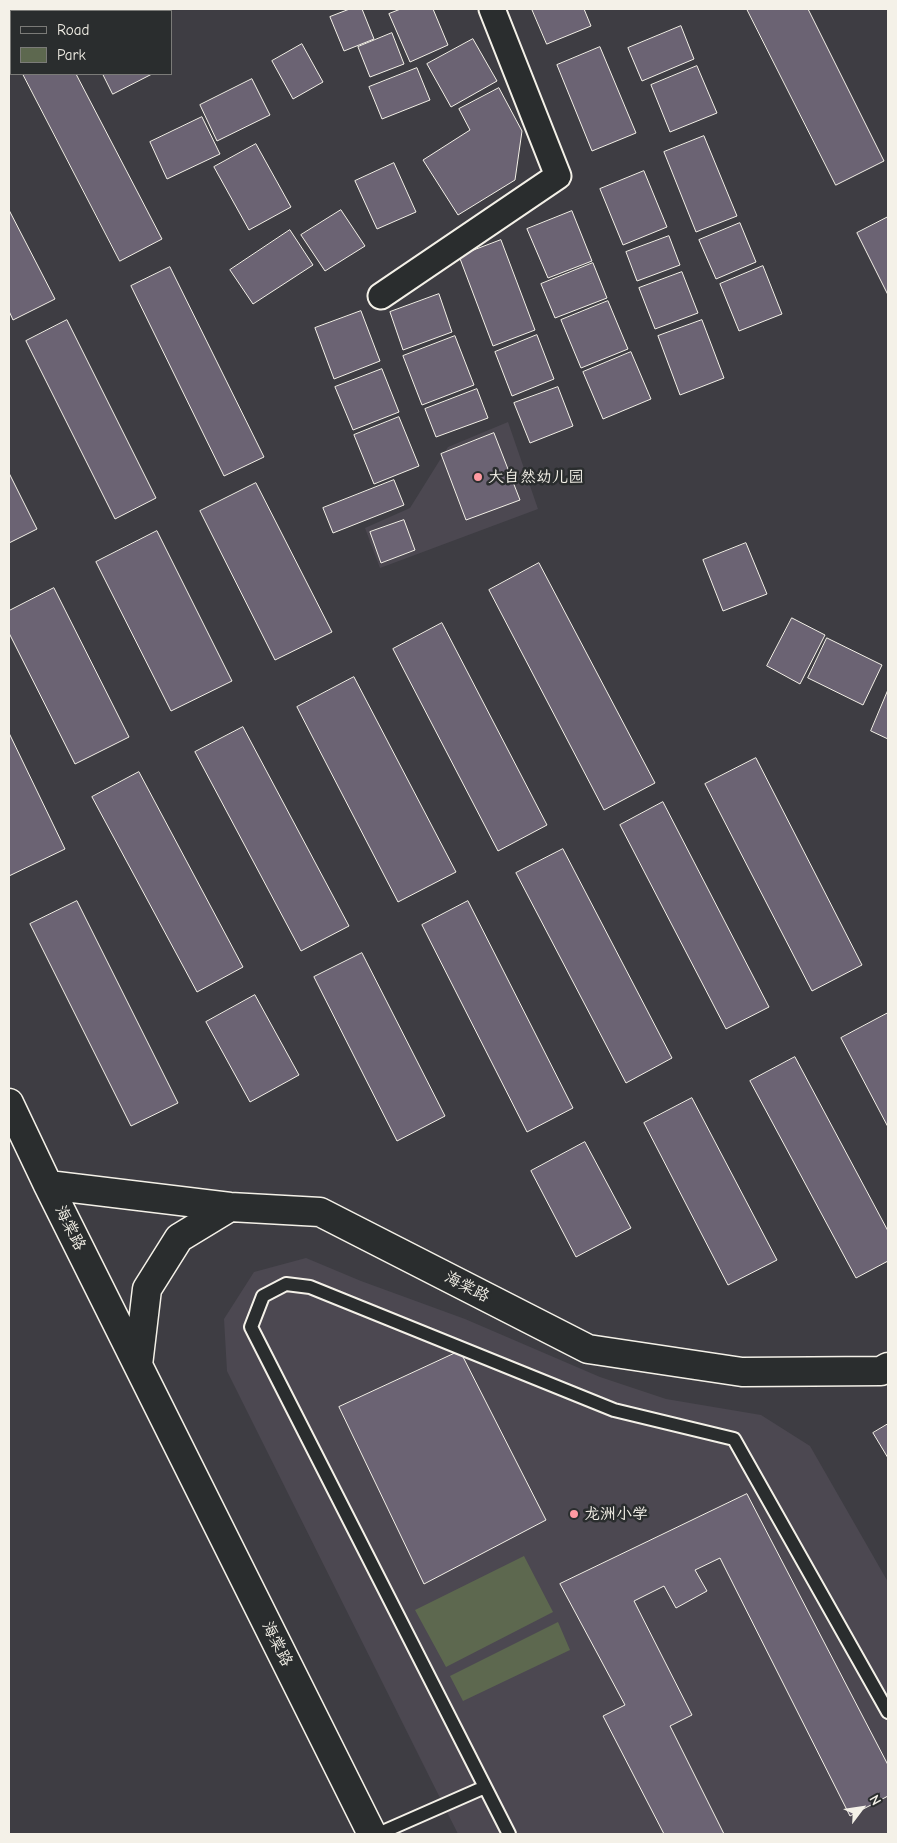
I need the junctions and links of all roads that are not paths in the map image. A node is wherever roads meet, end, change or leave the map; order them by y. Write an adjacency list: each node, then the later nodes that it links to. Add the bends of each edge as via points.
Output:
1 (492, 9): 2 (street, via 558,176)
2 (381, 296)
3 (9, 1103): 4 (street, 海棠路)
4 (48, 1185): 5 (street, 海棠路); 6 (street, 海棠路)
5 (230, 1207): 6 (street, via 179,1238 147,1289); 7 (street, 海棠路, via 320,1212 588,1349 742,1372 881,1371)
6 (138, 1365): 10 (street, 海棠路)
7 (888, 1367)
8 (888, 1712): 9 (lane, via 734,1439 614,1410 310,1287 286,1284 263,1296 251,1326)
9 (485, 1787): 11 (lane); 12 (lane)
10 (372, 1834)
11 (378, 1834)
12 (509, 1834)

